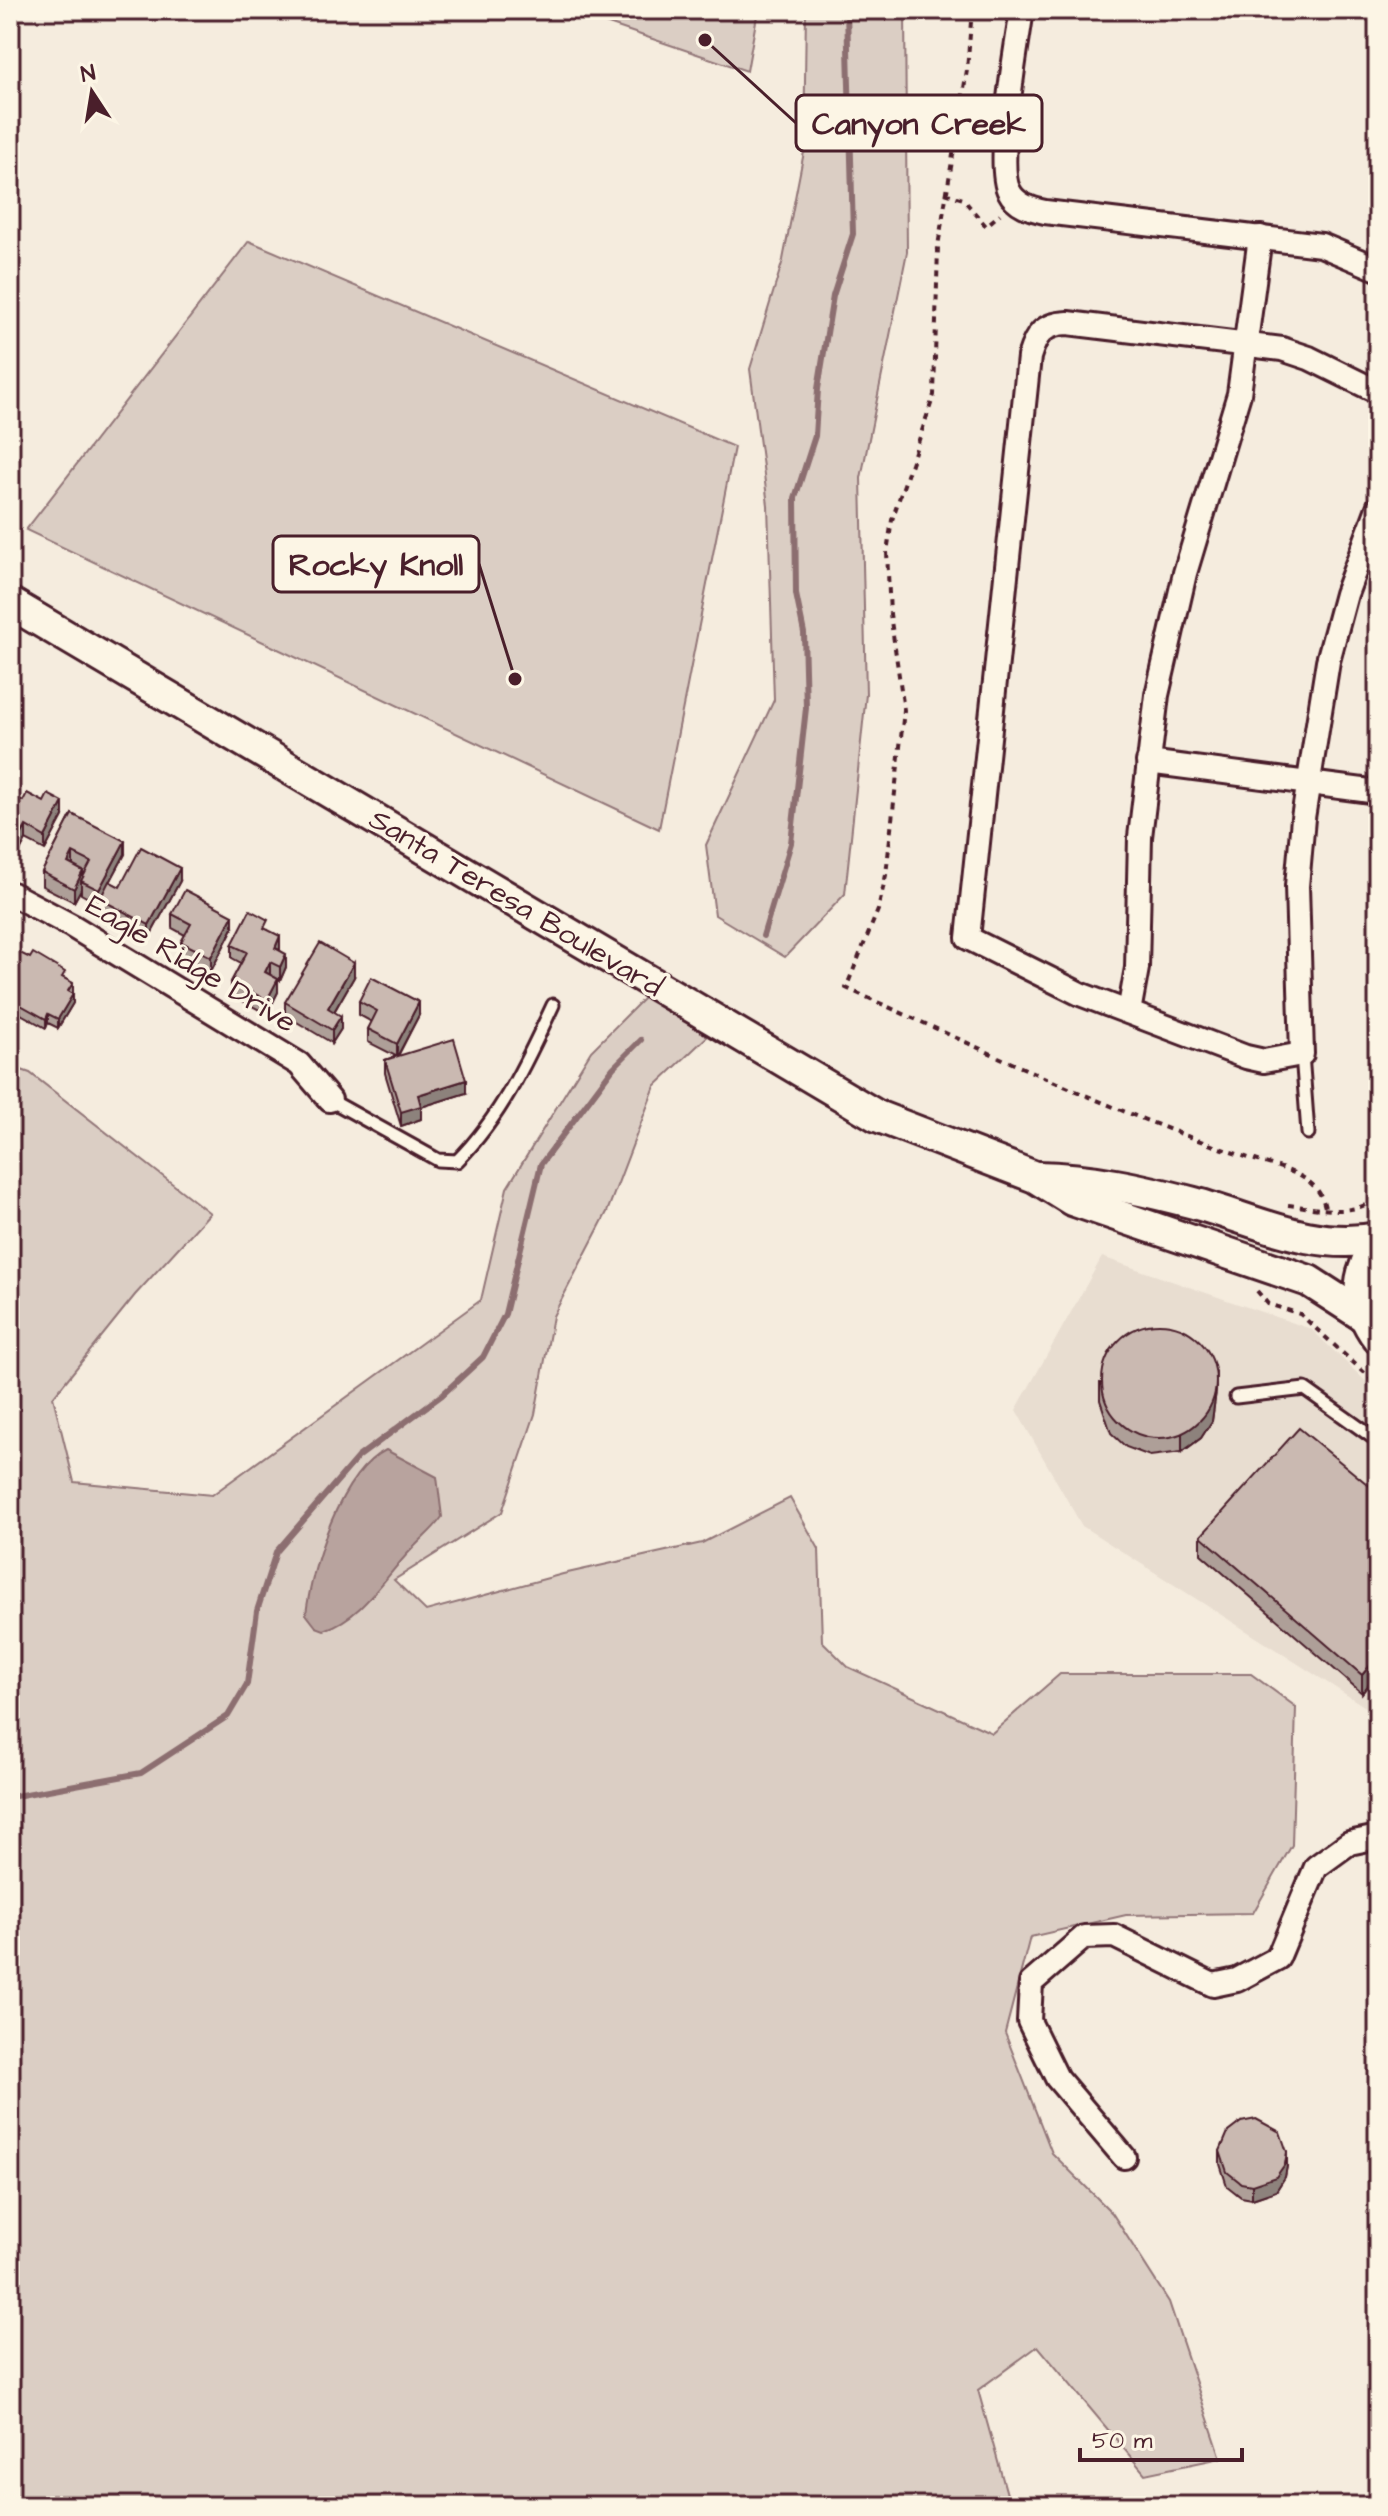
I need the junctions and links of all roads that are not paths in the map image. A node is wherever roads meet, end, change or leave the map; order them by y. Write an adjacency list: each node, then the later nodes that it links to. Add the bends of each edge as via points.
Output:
1 (1022, 10): 2 (street, via 1004,158 1007,189 1015,200 1045,212)
2 (1260, 237): 3 (street, via 1321,245); 4 (street)
3 (1378, 269)
4 (1247, 344): 5 (street, via 1309,358); 8 (street, via 1230,430 1169,639); 13 (street, via 1051,324 1042,330 1029,357 968,938 1080,994)
5 (1378, 392)
6 (1378, 508): 9 (street, via 1328,661)
7 (10, 603): 17 (main road, Santa Teresa Boulevard, via 877,1116)
8 (1148, 762): 9 (street); 13 (street)
9 (1308, 783): 10 (street); 14 (street, via 1297,886)
10 (1378, 792)
11 (10, 893): 15 (street, Eagle Ridge Drive, via 299,1064)
12 (553, 1005): 15 (lane, via 517,1081 476,1143 457,1161 438,1160)
13 (1129, 1012): 14 (street, via 1246,1057 1264,1061)
14 (1302, 1054): 16 (lane)
15 (330, 1100)
16 (1308, 1133)
17 (1035, 1177): 18 (main road, Santa Teresa Boulevard, via 1087,1178 1194,1203 1317,1241); 19 (main road, Santa Teresa Boulevard, via 1072,1200 1309,1281)
18 (1378, 1241): 19 (main road, via 1360,1280)
19 (1372, 1328)
20 (1236, 1397): 21 (lane, via 1305,1389)
21 (1378, 1441)
22 (1378, 1837): 23 (street, via 1349,1843 1316,1867 1278,1958 1237,1980 1213,1985 1114,1936 1084,1937 1031,1983 1029,2021 1057,2078)
23 (1124, 2157)

